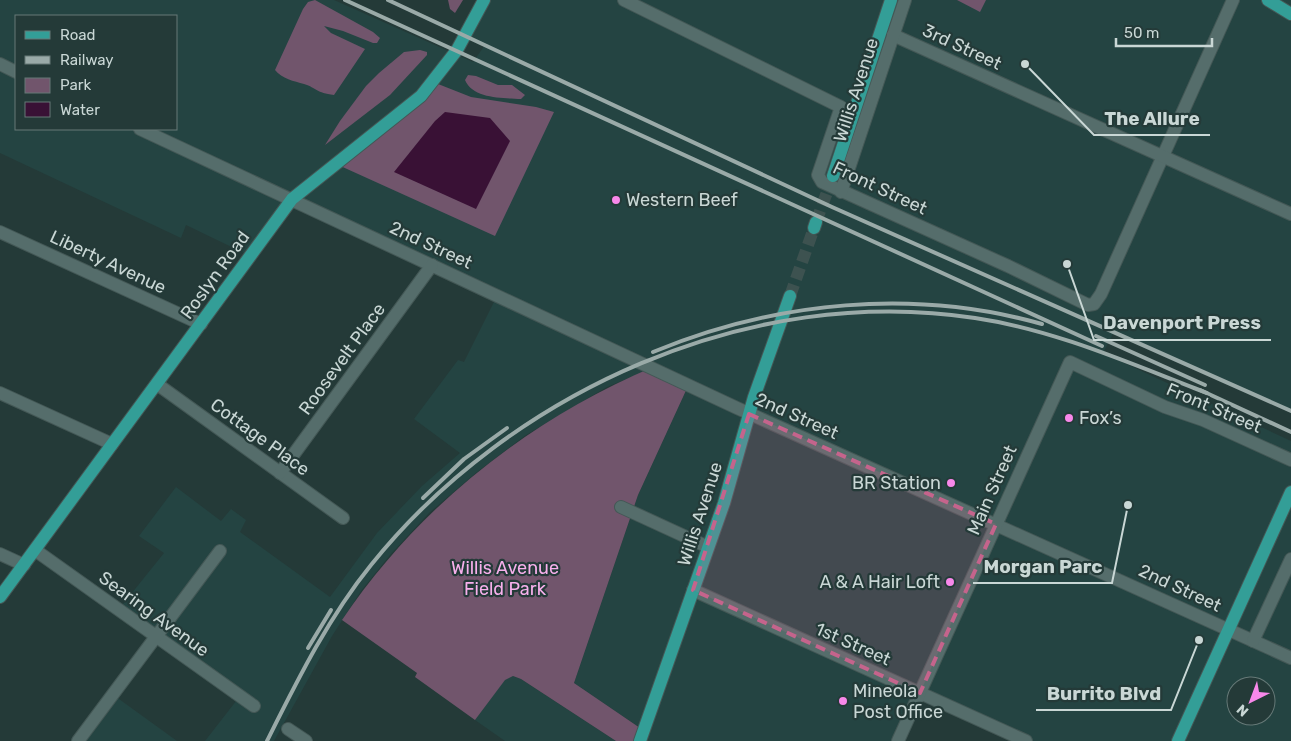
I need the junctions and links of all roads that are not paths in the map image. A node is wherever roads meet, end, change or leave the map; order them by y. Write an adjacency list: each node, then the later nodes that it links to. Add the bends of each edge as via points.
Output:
1 (484, 0): 15 (main road, Roslyn Road, via 456,50 421,96)
2 (624, 0): 14 (street, Front Street, via 841,107 818,177)
3 (891, 0): 13 (main road, Willis Avenue)
4 (905, 0): 8 (street, Willis Avenue)
5 (1232, 0): 12 (street)
6 (1268, 0): 7 (main road)
7 (1291, 14)
8 (893, 35): 12 (street, 3rd Street); 14 (street, Willis Avenue)
9 (0, 64): 10 (street)
10 (15, 72)
11 (142, 130): 15 (street, 2nd Street)
12 (1163, 156): 14 (street, Front Street, via 1101,294 1094,304 1088,306 1023,273); 16 (street, 3rd Street)
13 (833, 176)
14 (841, 192)
15 (292, 199): 18 (street, 2nd Street); 20 (main road, Roslyn Road)
16 (1291, 214)
17 (0, 232): 20 (street, Liberty Avenue)
18 (432, 265): 24 (street, 2nd Street); 27 (street, Roosevelt Place)
19 (790, 296): 24 (main road, Willis Avenue)
20 (201, 324): 22 (main road, Roslyn Road)
21 (1070, 362): 26 (street, Front Street, via 1165,407 1203,420); 31 (street, Main Street)
22 (157, 384): 25 (main road, Roslyn Road); 27 (street, Cottage Place)
23 (0, 393): 25 (street)
24 (749, 414): 31 (street, 2nd Street); 32 (main road, Willis Avenue)
25 (112, 444): 33 (main road, Roslyn Road)
26 (1291, 460)
27 (280, 473): 30 (street, Cottage Place)
28 (1291, 492): 40 (main road)
29 (621, 507): 32 (street)
30 (343, 518)
31 (996, 524): 40 (street, 2nd Street); 44 (street, Main Street)
32 (708, 547): 38 (main road, Willis Avenue)
33 (35, 550): 37 (main road, Roslyn Road); 41 (street, Searing Avenue)
34 (220, 551): 41 (street)
35 (0, 554): 37 (street)
36 (1291, 559): 42 (street)
37 (24, 565): 39 (main road, Roslyn Road)
38 (693, 590): 44 (street, 1st Street); 49 (main road, Willis Avenue)
39 (0, 597)
40 (1228, 630): 42 (street, 2nd Street); 52 (main road)
41 (156, 636): 45 (street, Searing Avenue); 47 (street)
42 (1253, 641): 43 (street, 2nd Street)
43 (1291, 658)
44 (920, 693): 50 (street, Main Street); 51 (street, 1st Street)
45 (254, 706)
46 (288, 729): 48 (street)
47 (78, 741)
48 (306, 741)
49 (640, 741)
50 (898, 741)
51 (1026, 741)
52 (1178, 741)

